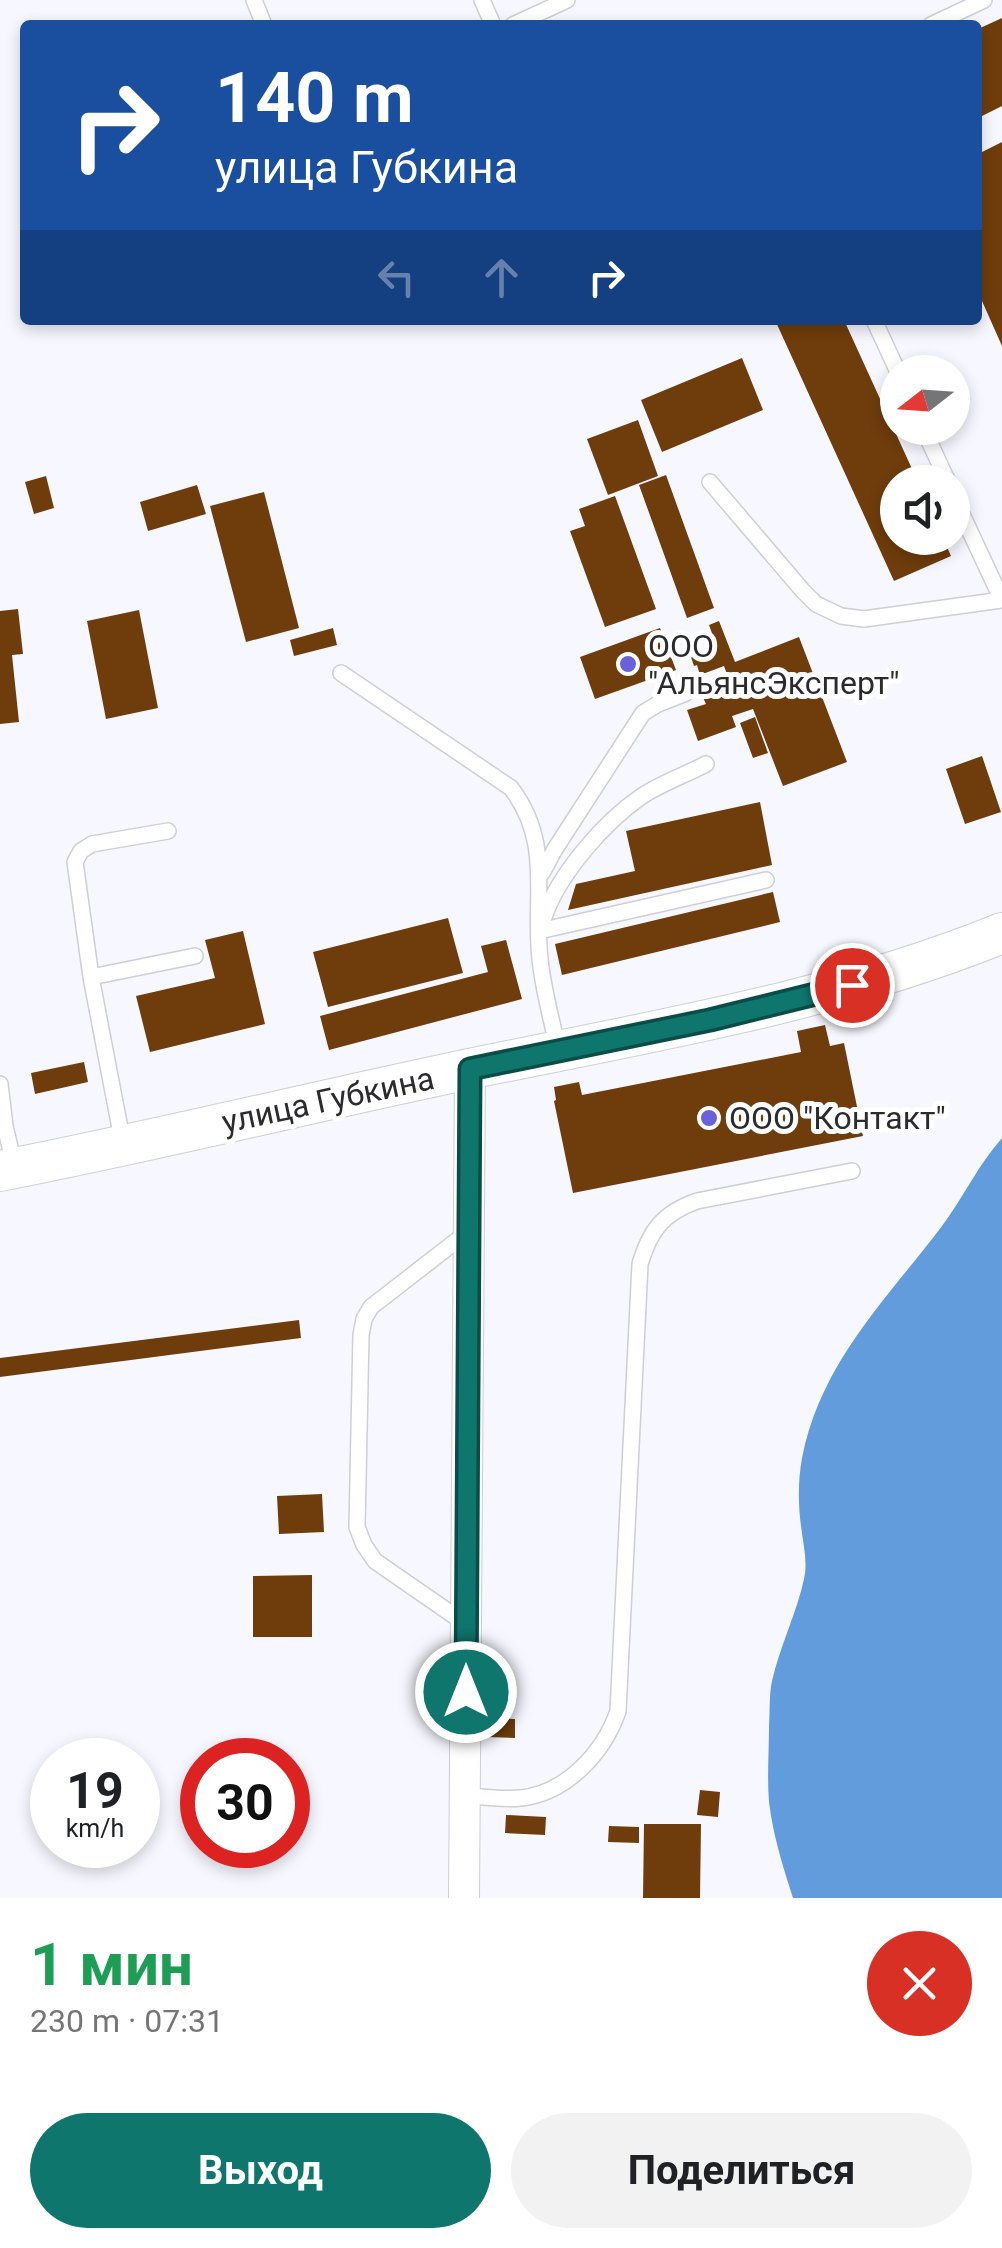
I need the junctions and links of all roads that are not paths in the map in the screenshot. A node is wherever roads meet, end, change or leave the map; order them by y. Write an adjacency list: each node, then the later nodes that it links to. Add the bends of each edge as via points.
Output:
1 (566, 0): 3 (lane)
2 (984, 0): 4 (lane)
3 (524, 20)
4 (942, 20)
5 (876, 325): 6 (lane)
6 (890, 355)
7 (710, 482): 9 (lane, via 802,591 831,612 864,620)
8 (970, 532): 9 (lane)
9 (1002, 600)
10 (341, 673): 14 (lane, via 511,788 535,835)
11 (686, 693): 14 (lane, via 643,713)
12 (706, 764): 16 (lane, via 620,813 568,872)
13 (168, 831): 19 (lane, via 92,844 75,862)
14 (541, 876): 16 (lane)
15 (766, 880): 16 (lane)
16 (539, 931): 20 (lane)
17 (1002, 933): 20 (street, улица Губкина, via 824,994)
18 (195, 956): 19 (lane)
19 (91, 977): 23 (lane)
20 (558, 1051): 21 (street, улица Губкина)
21 (470, 1069): 23 (street, улица Губкина); 26 (street)
22 (0, 1084): 24 (lane)
23 (124, 1144): 24 (street, улица Губкина)
24 (7, 1170)
25 (852, 1172): 28 (lane, via 697,1200 658,1224 646,1242 612,1730 562,1784 523,1798)
26 (469, 1231): 27 (street); 27 (lane, via 370,1307 364,1319 358,1526 375,1561)
27 (466, 1624): 28 (street)
28 (465, 1796): 29 (street)
29 (464, 1898)

